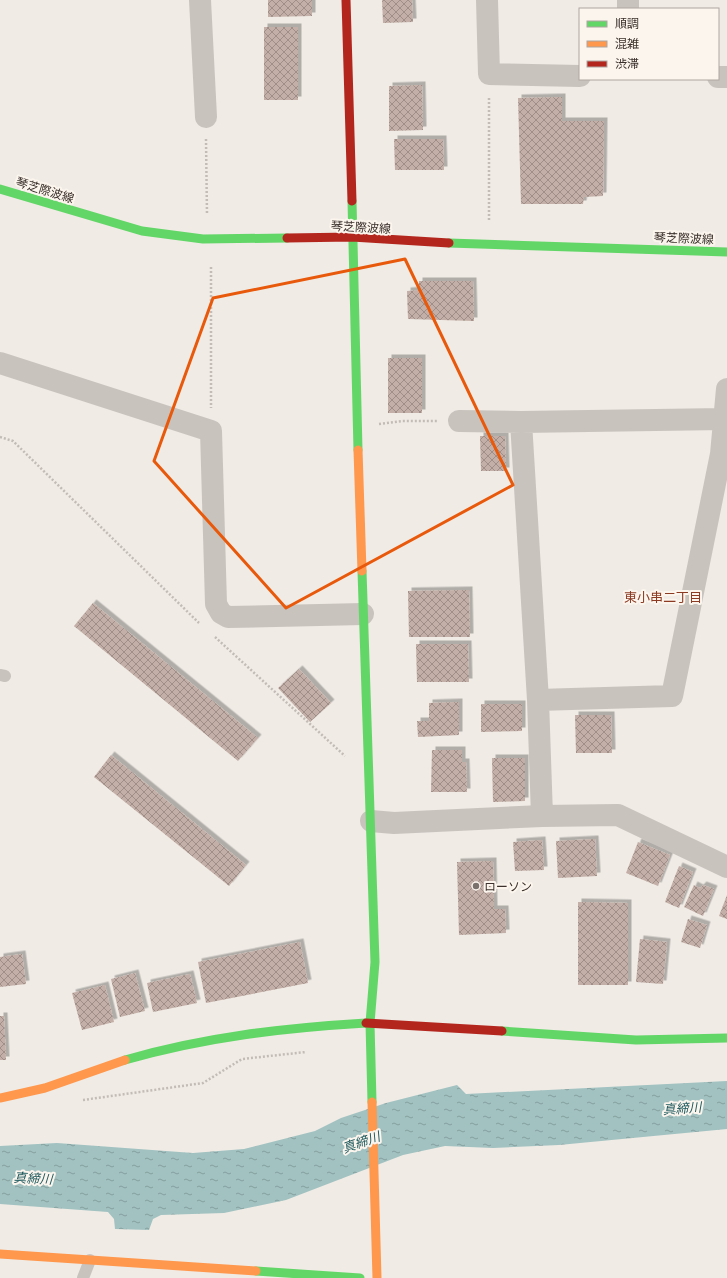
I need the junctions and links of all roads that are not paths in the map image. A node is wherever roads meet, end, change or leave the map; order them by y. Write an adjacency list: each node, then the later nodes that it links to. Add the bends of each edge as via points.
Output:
1 (200, 0): 5 (street)
2 (346, 0): 7 (street)
3 (487, 0): 4 (street, via 489,74)
4 (579, 76)
5 (206, 117)
6 (0, 189): 7 (street, 琴芝際波線, via 142,231 203,239)
7 (352, 237): 8 (street, 琴芝際波線); 14 (street)
8 (727, 252)
9 (0, 363): 14 (street, via 211,431 216,604 221,614 228,617)
10 (727, 389): 11 (street)
11 (723, 419): 13 (street); 15 (street, via 720,454 672,696)
12 (459, 422): 13 (street)
13 (521, 422): 15 (street)
14 (363, 614): 17 (street)
15 (538, 700): 16 (street)
16 (542, 816): 17 (street, via 394,823); 18 (street, via 618,815)
17 (371, 821): 19 (street, via 375,962)
18 (727, 867)
19 (370, 1023): 20 (street, via 636,1040); 21 (street, via 241,1034 160,1050 45,1088); 26 (street)
20 (727, 1038)
21 (0, 1098)
22 (0, 1254): 23 (street)
23 (90, 1260): 24 (lane); 25 (street)
24 (83, 1278)
25 (360, 1278)
26 (377, 1278)

